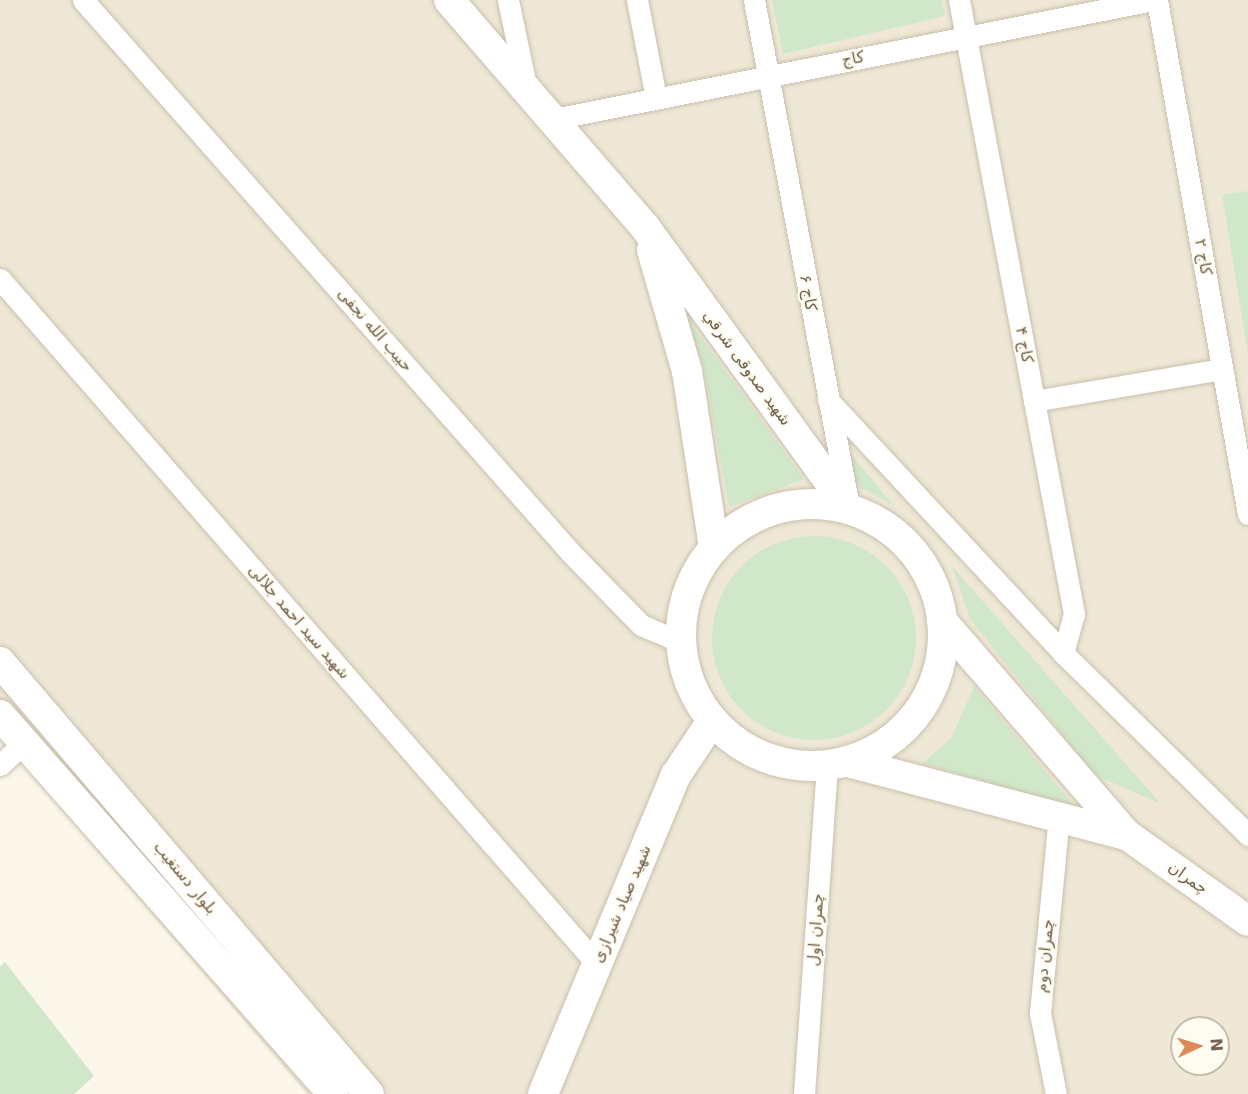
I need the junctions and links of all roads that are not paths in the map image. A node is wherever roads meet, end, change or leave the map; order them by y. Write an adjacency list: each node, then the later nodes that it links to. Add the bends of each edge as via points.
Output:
1 (83, 0): 22 (street, حبیب الله نجفی, via 571,553 641,625)
2 (449, 0): 10 (street, شهید صدوقی شرقي)
3 (508, 0): 10 (street)
4 (637, 0): 11 (street)
5 (754, 0): 9 (street, کاج ۶)
6 (959, 0): 8 (street, کاج ۴)
7 (1155, 0): 8 (street, کاج); 15 (street, کاج ۲)
8 (966, 37): 9 (street, کاج); 17 (street, کاج ۴)
9 (768, 76): 11 (street, کاج); 16 (street, کاج ۶)
10 (526, 86): 12 (street, شهید صدوقی شرقي)
11 (656, 98): 12 (street, کاج)
12 (554, 118): 13 (street, شهید صدوقی شرقي)
13 (645, 227): 18 (street, شهید صدوقی شرقي); 20 (street, شهید صدوقی شرقي, via 687,371)
14 (0, 279): 34 (street, شهید سید احمد جلالی)
15 (1222, 369): 17 (street); 19 (street, کاج ۲)
16 (828, 400): 18 (street, کاج ۶); 23 (street)
17 (1034, 400): 23 (street, کاج ۴, via 1074,614)
18 (849, 509): 20 (street, via 813,503 776,508 742,523); 21 (street, via 884,525 913,550 932,584)
19 (1248, 514)
20 (714, 547): 22 (street, via 691,586 684,608)
21 (942, 621): 28 (street, via 941,658 930,693 909,723 881,747); 31 (street)
22 (681, 642): 26 (street, via 690,684)
23 (1063, 652): 32 (street)
24 (0, 662): 36 (street, بلوار دستغیب)
25 (0, 715): 27 (street, بلوار دستغیب)
26 (712, 721): 28 (street, via 736,743 764,758 795,766); 34 (street, شهید صیاد شیرازی, via 676,775)
27 (24, 742): 29 (street); 35 (street, بلوار دستغیب)
28 (838, 764): 30 (street); 38 (street, چمران اول)
29 (0, 765)
30 (1059, 817): 31 (street); 39 (street, چمران دوم, via 1040,1013)
31 (1128, 835): 33 (street, چمران)
32 (1248, 835)
33 (1248, 921)
34 (597, 964): 37 (street, شهید صیاد شیرازی)
35 (333, 1094)
36 (369, 1094)
37 (543, 1094)
38 (804, 1094)
39 (1056, 1094)

